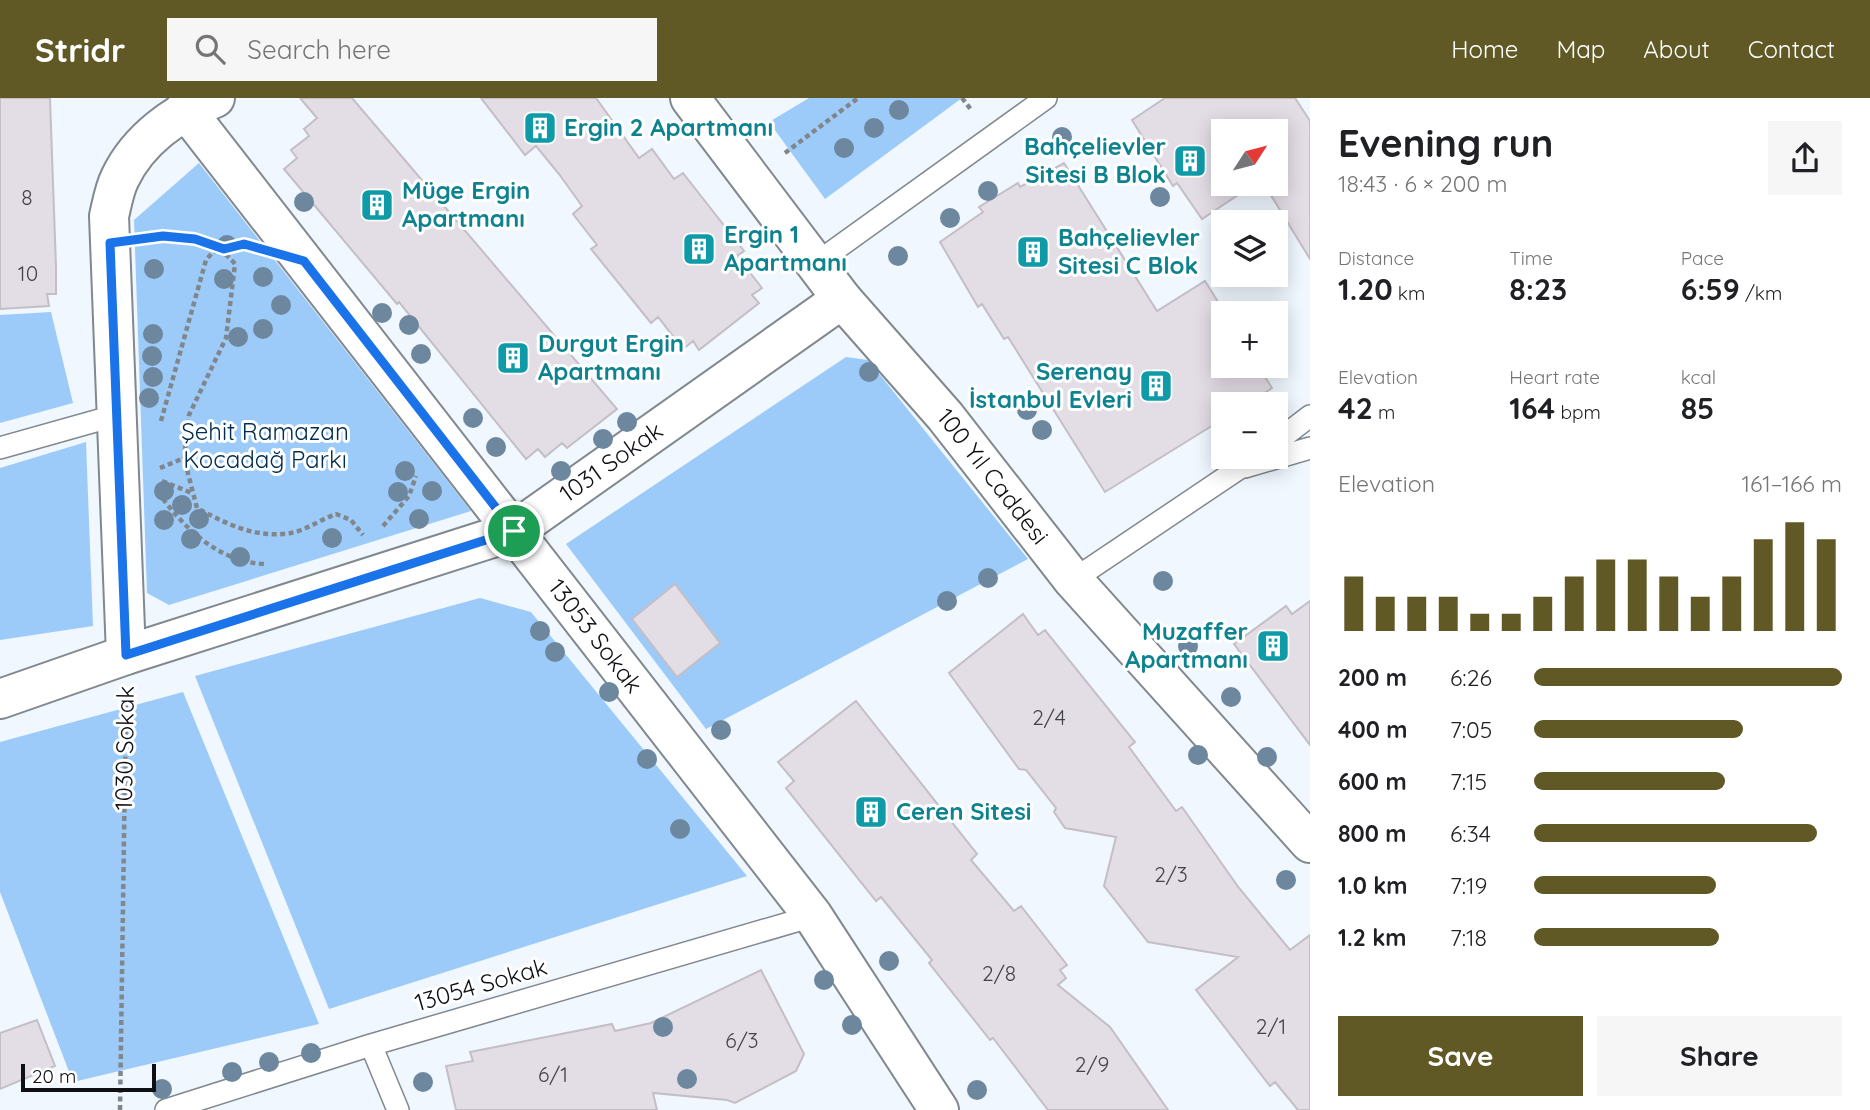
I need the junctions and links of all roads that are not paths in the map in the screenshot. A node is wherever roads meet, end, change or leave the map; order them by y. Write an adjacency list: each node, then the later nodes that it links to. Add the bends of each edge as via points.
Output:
1 (690, 98): 4 (street, 100 Yıl Caddesi)
2 (1046, 98): 4 (lane)
3 (200, 104): 6 (street, 1030 Sokak, via 142,147 120,178 109,216); 13 (street, 13053 Sokak, via 304,261)
4 (816, 264): 5 (street, 100 Yıl Caddesi)
5 (842, 299): 13 (street, 1031 Sokak); 14 (street, 100 Yıl Caddesi, via 945,416)
6 (117, 415): 9 (lane); 15 (street, 1030 Sokak)
7 (1310, 416): 8 (lane)
8 (1288, 433)
9 (0, 448)
10 (1310, 448): 11 (lane)
11 (1288, 453)
12 (1239, 469): 14 (lane)
13 (514, 531): 15 (street, 1031 Sokak); 18 (street, 13053 Sokak)
14 (1073, 580): 17 (street, 100 Yıl Caddesi)
15 (126, 655): 16 (street, 1031 Sokak)
16 (0, 699)
17 (1310, 843)
18 (813, 916): 19 (lane, 13054 Sokak); 22 (street, 13053 Sokak)
19 (371, 1045): 20 (lane, 13054 Sokak); 21 (lane)
20 (166, 1110)
21 (398, 1110)
22 (939, 1110)

